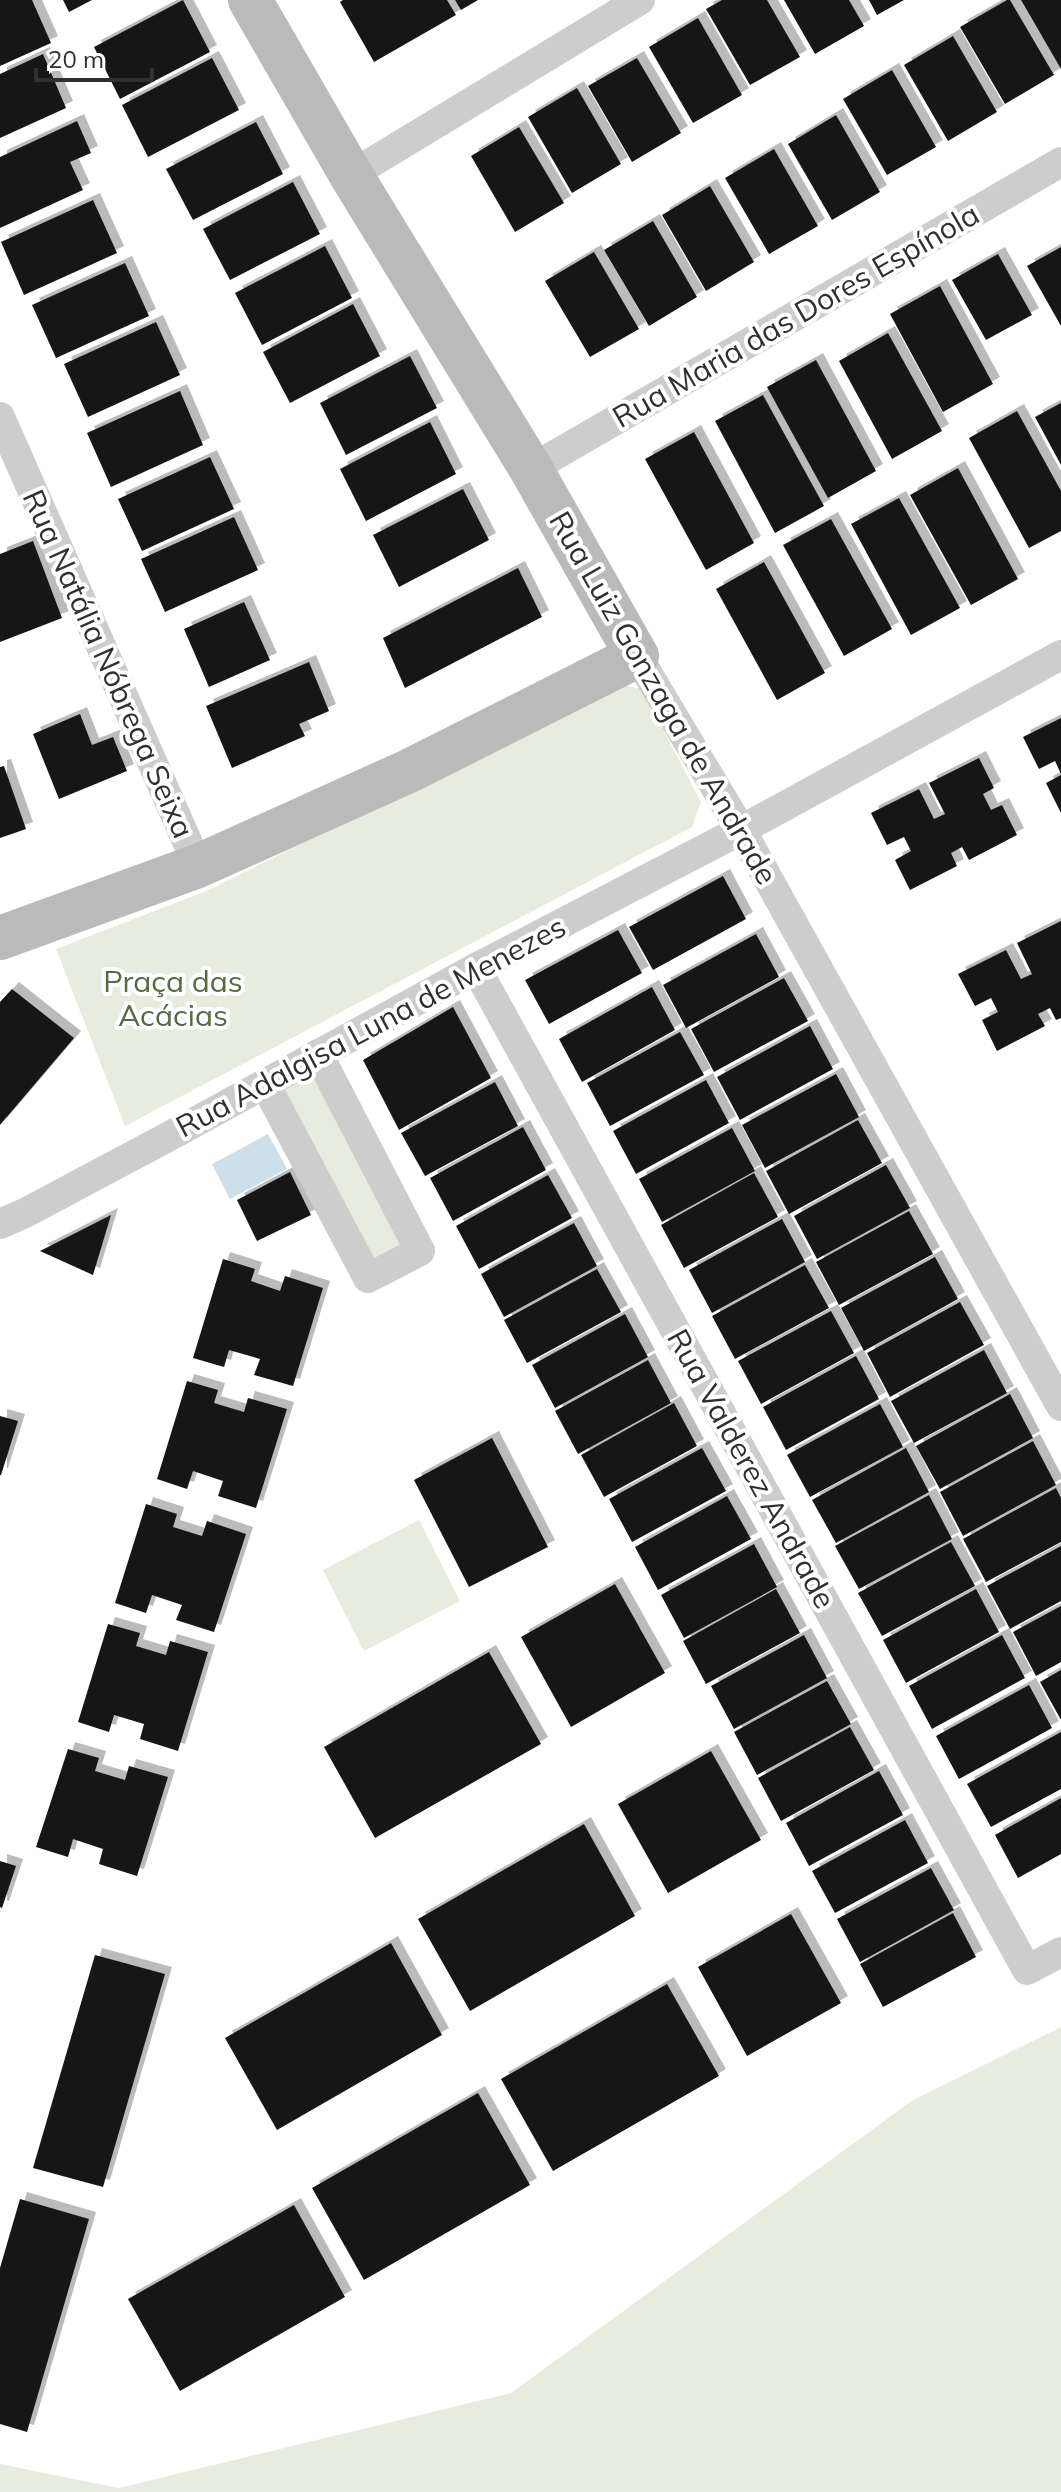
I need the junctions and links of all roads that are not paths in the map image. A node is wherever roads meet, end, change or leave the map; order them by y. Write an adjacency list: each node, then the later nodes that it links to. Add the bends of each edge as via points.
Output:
1 (250, 0): 4 (street, Rua Luiz Gonzaga de Andrade)
2 (640, 0): 4 (street)
3 (1061, 162): 7 (street, Rua Maria das Dores Espínola)
4 (351, 175): 7 (street, Rua Luiz Gonzaga de Andrade)
5 (0, 417): 6 (street, Rua Natália Nóbrega Seixa)
6 (10, 466): 11 (street, Rua Natália Nóbrega Seixa)
7 (531, 469): 9 (street, Rua Luiz Gonzaga de Andrade)
8 (1061, 655): 10 (street, Rua Adalgisa Luna de Menezes)
9 (637, 656): 10 (street, Rua Luiz Gonzaga de Andrade); 11 (street, via 411,770)
10 (741, 830): 13 (street, Rua Adalgisa Luna de Menezes); 17 (street, Rua Luiz Gonzaga de Andrade)
11 (198, 866): 12 (street)
12 (0, 938)
13 (476, 968): 14 (street, Rua Adalgisa Luna de Menezes); 18 (street, Rua Valderez Andrade, via 1027,1970)
14 (318, 1054): 15 (street, Rua Adalgisa Luna de Menezes); 15 (street, via 420,1251 368,1278)
15 (265, 1084): 16 (street, Rua Adalgisa Luna de Menezes)
16 (0, 1224)
17 (1061, 1406)
18 (1061, 1952)

